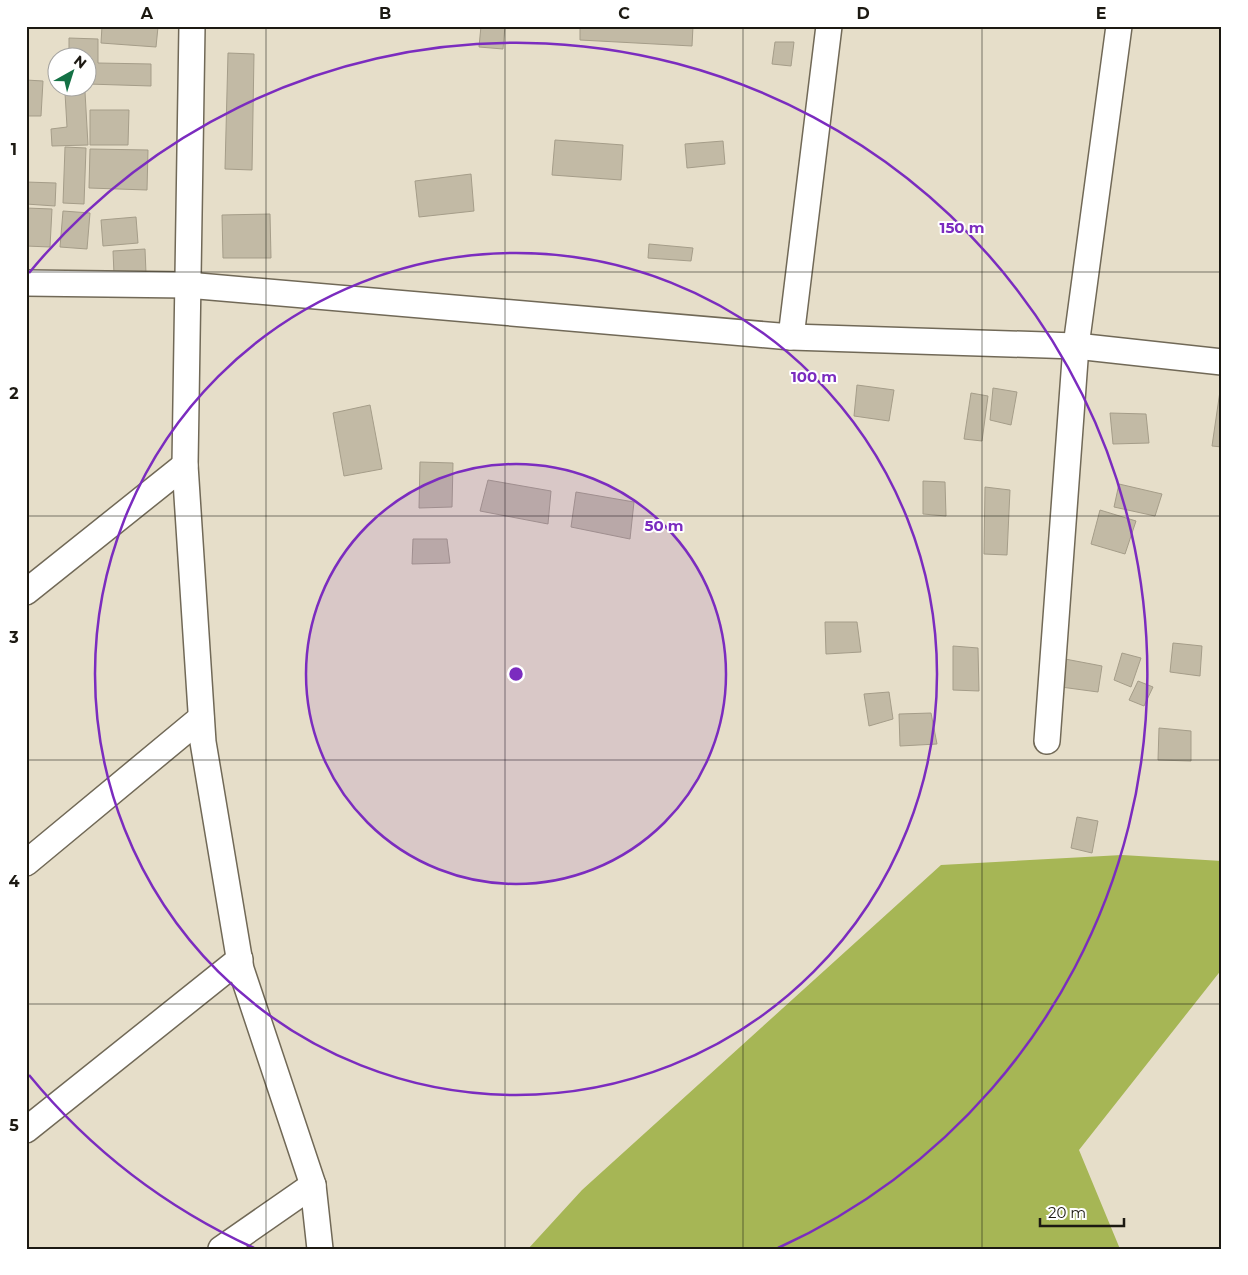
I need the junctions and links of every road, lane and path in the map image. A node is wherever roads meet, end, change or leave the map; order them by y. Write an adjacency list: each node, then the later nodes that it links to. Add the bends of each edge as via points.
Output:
1 (192, 26): 5 (street)
2 (829, 26): 6 (street)
3 (1119, 26): 7 (street)
4 (26, 284): 5 (street)
5 (187, 285): 6 (street); 9 (street)
6 (791, 337): 7 (street)
7 (1076, 346): 8 (street); 12 (street)
8 (1222, 362)
9 (185, 464): 10 (street); 11 (street)
10 (26, 592)
11 (201, 718): 13 (street); 14 (street)
12 (1047, 741)
13 (26, 863)
14 (240, 959): 15 (street); 16 (street)
15 (26, 1130)
16 (313, 1185): 17 (street); 18 (street)
17 (221, 1249)
18 (320, 1249)

